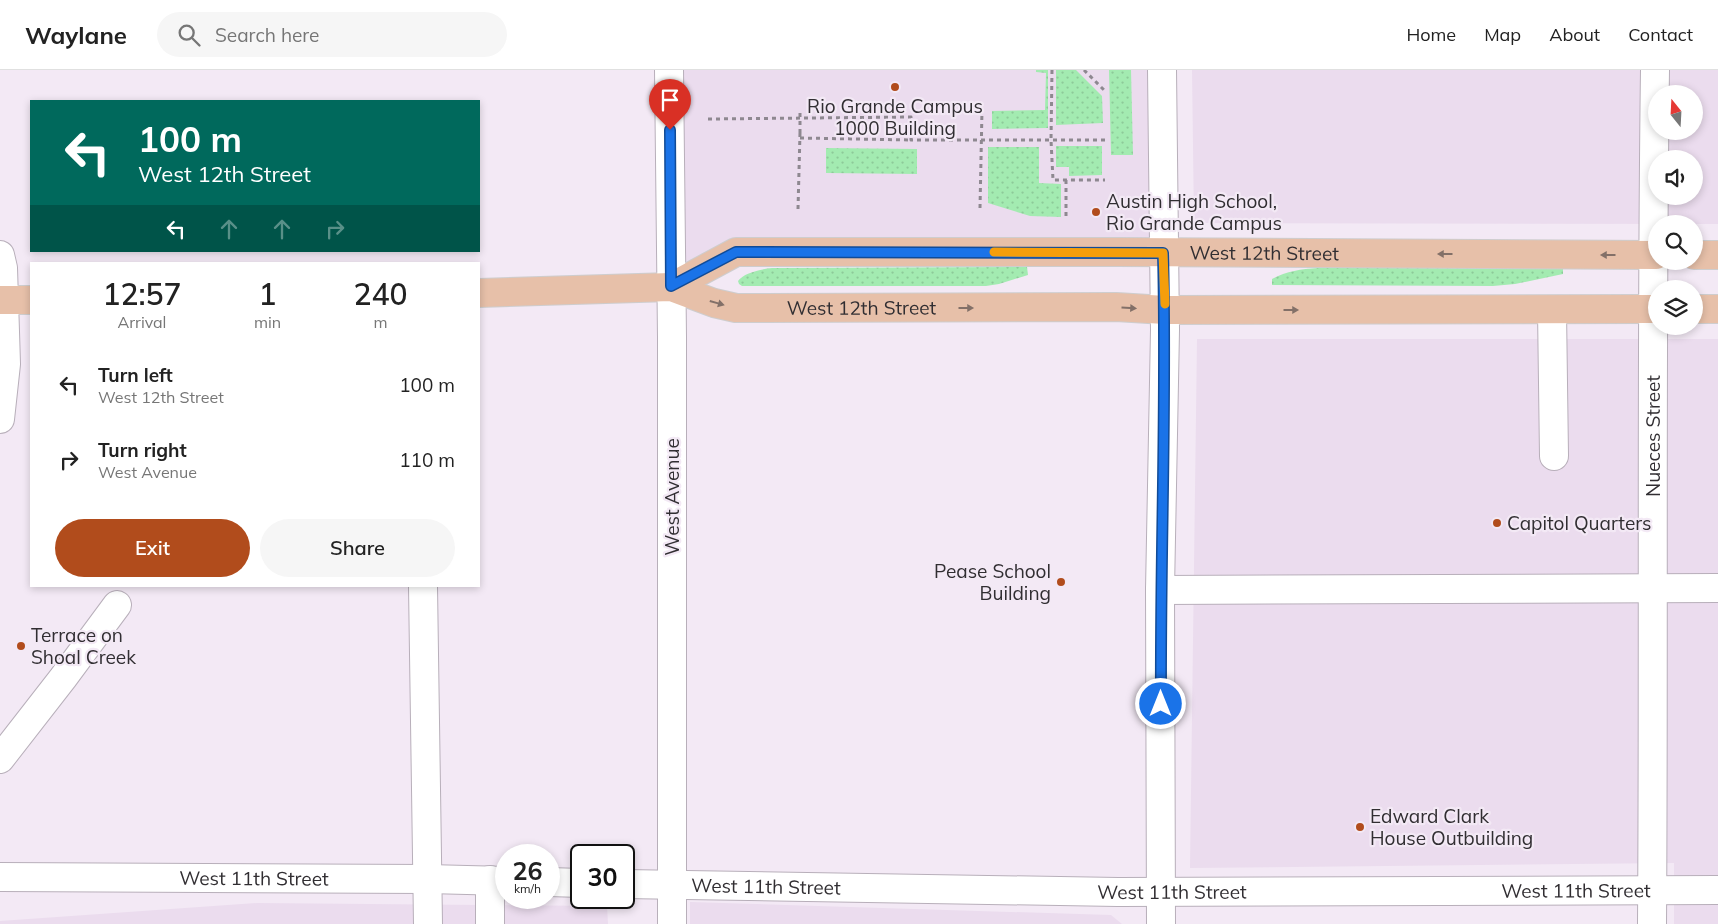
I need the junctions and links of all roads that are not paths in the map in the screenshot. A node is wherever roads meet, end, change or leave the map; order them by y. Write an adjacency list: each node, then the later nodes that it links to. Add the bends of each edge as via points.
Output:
1 (669, 70): 10 (street, West Avenue)
2 (1162, 70): 5 (street)
3 (1655, 70): 4 (street, Nueces Street)
4 (1654, 215)
5 (1163, 253): 7 (main road, West 12th Street, one-way to 5); 10 (main road, West 12th Street, via 736,252); 17 (street)
6 (0, 255): 12 (street)
7 (1648, 255)
8 (1703, 255): 9 (main road)
9 (1718, 255)
10 (671, 286): 11 (main road, West 12th Street); 17 (main road, West 12th Street, one-way to 17, via 736,308 1116,307); 32 (street, West Avenue)
11 (480, 293)
12 (2, 300): 13 (main road); 20 (street, via 6,364)
13 (30, 300)
14 (1648, 309): 18 (main road, West 12th Street)
15 (1703, 309): 16 (main road)
16 (1718, 309)
17 (1165, 310): 18 (main road, West 12th Street, one-way to 18); 25 (street)
18 (1552, 310): 21 (street)
19 (1654, 335): 23 (street, Nueces Street)
20 (0, 419)
21 (1554, 456)
22 (423, 587): 29 (street)
23 (1654, 587): 24 (street); 25 (street); 33 (street, Nueces Street)
24 (1718, 588)
25 (1160, 590): 35 (street)
26 (117, 605): 27 (street)
27 (0, 759)
28 (0, 877): 29 (street, West 11th Street)
29 (428, 879): 30 (street, West 11th Street); 37 (street)
30 (495, 881)
31 (635, 884): 32 (street, West 11th Street)
32 (671, 885): 35 (street, West 11th Street); 39 (street, West Avenue)
33 (1653, 890): 34 (street, West 11th Street); 35 (street, West 11th Street); 41 (street, Nueces Street)
34 (1718, 890)
35 (1162, 892): 40 (street)
36 (495, 897): 38 (street)
37 (428, 924)
38 (490, 924)
39 (672, 924)
40 (1162, 924)
41 (1652, 924)

